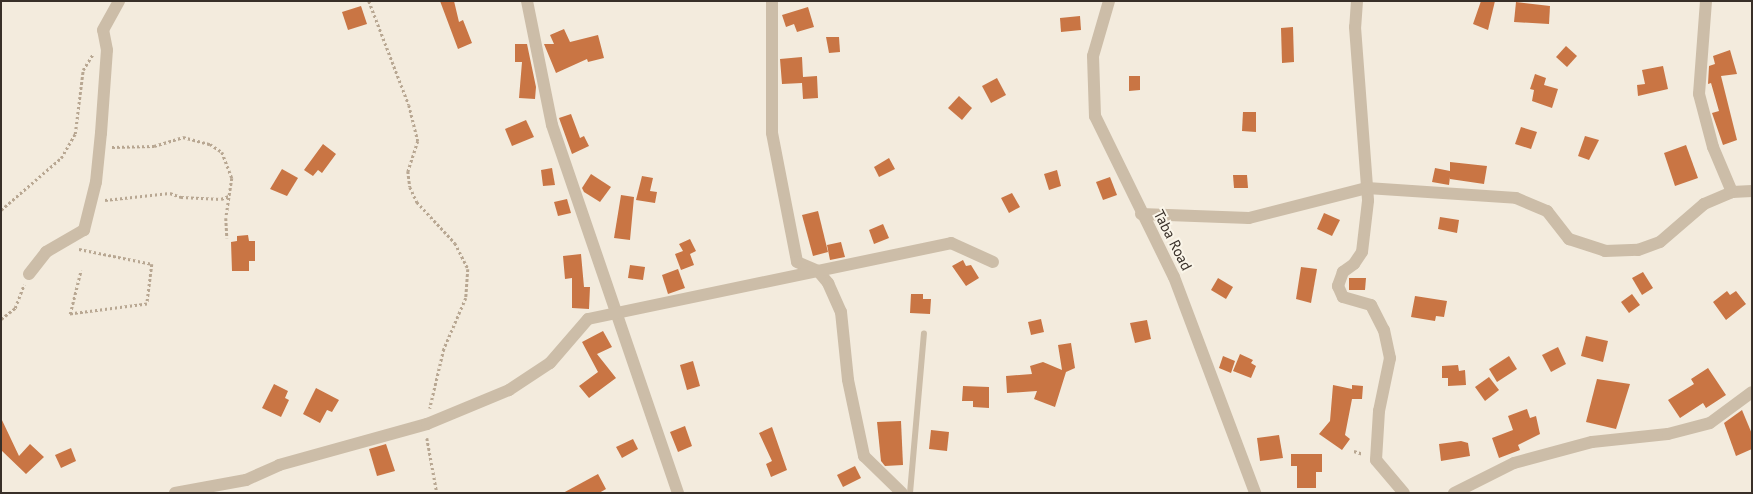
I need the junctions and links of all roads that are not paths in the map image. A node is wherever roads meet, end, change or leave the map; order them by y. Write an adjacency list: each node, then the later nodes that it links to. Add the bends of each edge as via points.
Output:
1 (119, 1): 13 (street, via 103,30 107,50 100,141 84,230 46,252)
2 (526, 1): 14 (street, via 532,16 552,126)
3 (772, 1): 12 (street, via 772,133 797,262)
4 (1109, 1): 10 (street, Taba Road, via 1093,56 1095,116)
5 (1357, 1): 7 (street, via 1355,27)
6 (1706, 1): 9 (street, via 1699,94 1713,147)
7 (1367, 188): 9 (street, via 1516,198 1547,211 1569,239 1605,251 1638,250 1660,242 1704,204); 10 (street, via 1249,218); 22 (street, via 1362,252 1343,272 1338,286 1343,297 1371,304 1384,330 1390,358 1379,410 1376,460)
8 (1752, 191): 9 (street)
9 (1732, 192)
10 (1141, 214): 21 (street, Taba Road, via 1174,277)
11 (993, 262): 12 (street, via 951,243)
12 (818, 271): 14 (street); 19 (street, via 828,283 840,312 848,380 864,456)
13 (30, 274)
14 (615, 315): 17 (street, via 588,319 550,363 509,390 427,424 279,465 246,480); 18 (street)
15 (924, 334): 20 (lane)
16 (1752, 392): 23 (street, via 1710,423 1668,434 1583,444 1514,463)
17 (175, 493)
18 (678, 493)
19 (902, 493)
20 (910, 493)
21 (1255, 493)
22 (1404, 493)
23 (1454, 493)

